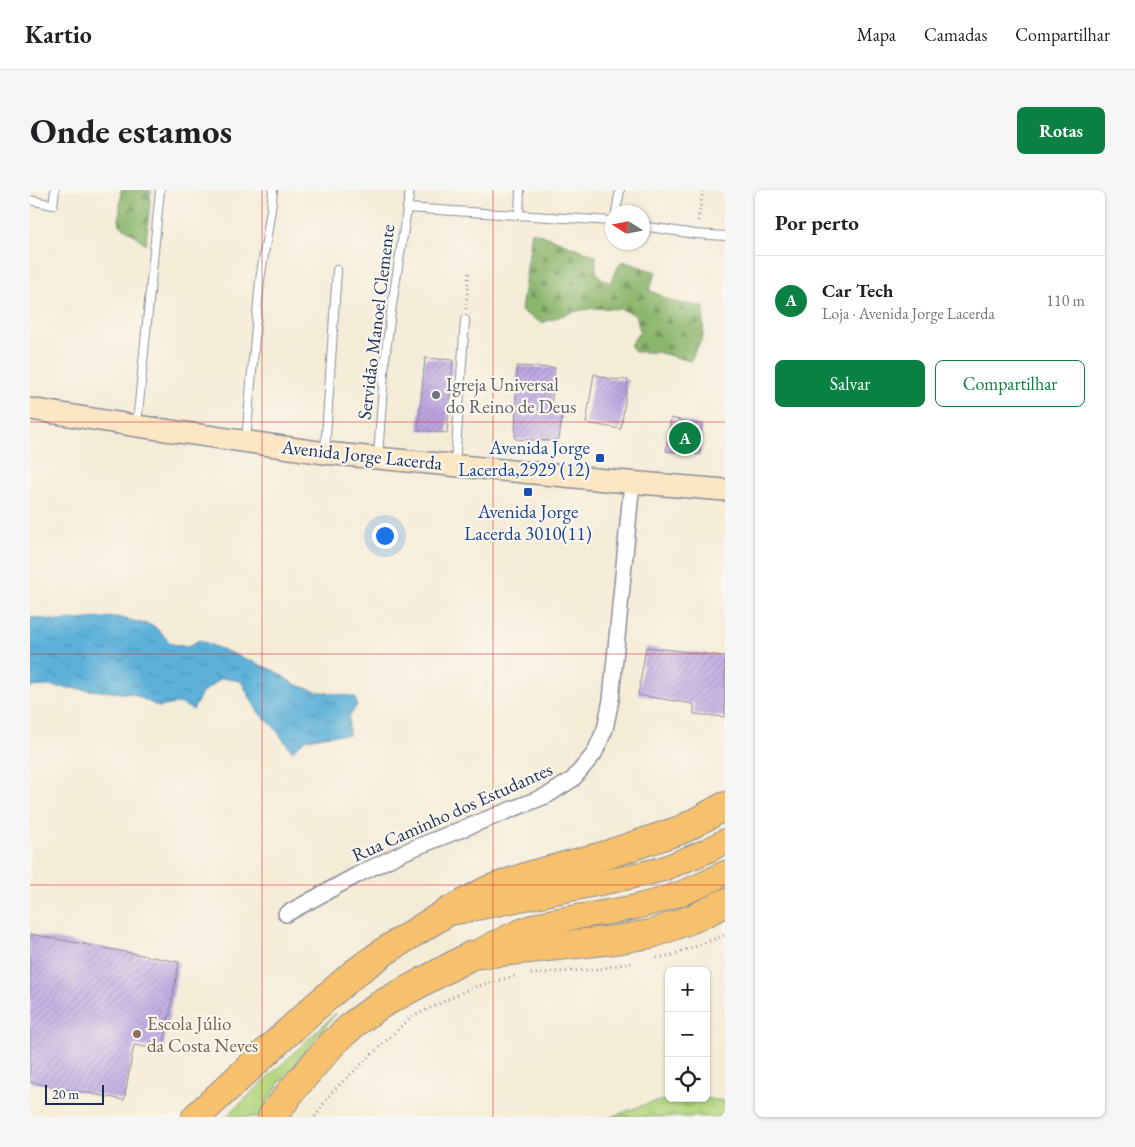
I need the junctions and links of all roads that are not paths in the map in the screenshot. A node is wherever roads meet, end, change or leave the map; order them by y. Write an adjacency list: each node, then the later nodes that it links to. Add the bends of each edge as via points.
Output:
1 (55, 190): 7 (lane, via 54,205)
2 (160, 190): 17 (lane)
3 (273, 190): 18 (lane, via 260,280)
4 (410, 190): 9 (lane, Servidão Manoel Clemente)
5 (520, 190): 10 (lane)
6 (620, 190): 8 (lane)
7 (30, 200)
8 (617, 205)
9 (407, 208): 10 (lane); 20 (lane, Servidão Manoel Clemente, via 385,359)
10 (519, 215): 11 (lane)
11 (605, 221)
12 (650, 227): 13 (lane)
13 (725, 236)
14 (337, 270): 19 (lane)
15 (465, 320): 21 (lane)
16 (30, 409): 17 (main road, Avenida Jorge Lacerda)
17 (137, 426): 18 (main road, Avenida Jorge Lacerda)
18 (246, 442): 19 (main road, Avenida Jorge Lacerda)
19 (324, 453): 20 (main road, Avenida Jorge Lacerda)
20 (377, 458): 21 (main road, Avenida Jorge Lacerda)
21 (455, 465): 22 (main road, Avenida Jorge Lacerda)
22 (632, 482): 23 (main road, Avenida Jorge Lacerda); 28 (street, Rua Caminho dos Estudantes, via 611,700 605,729 594,754 573,780 548,795 404,852)
23 (725, 490)
24 (725, 806): 29 (highway, via 683,829 488,890)
25 (725, 841): 29 (main road, via 663,869)
26 (725, 872): 30 (main road, via 674,896 636,907 548,923 512,935)
27 (725, 903): 30 (highway, via 651,934)
28 (286, 914)
29 (444, 914): 31 (highway, via 356,972)
30 (472, 955): 32 (highway, via 380,1005 355,1023 332,1044)
31 (196, 1117)
32 (272, 1117)

